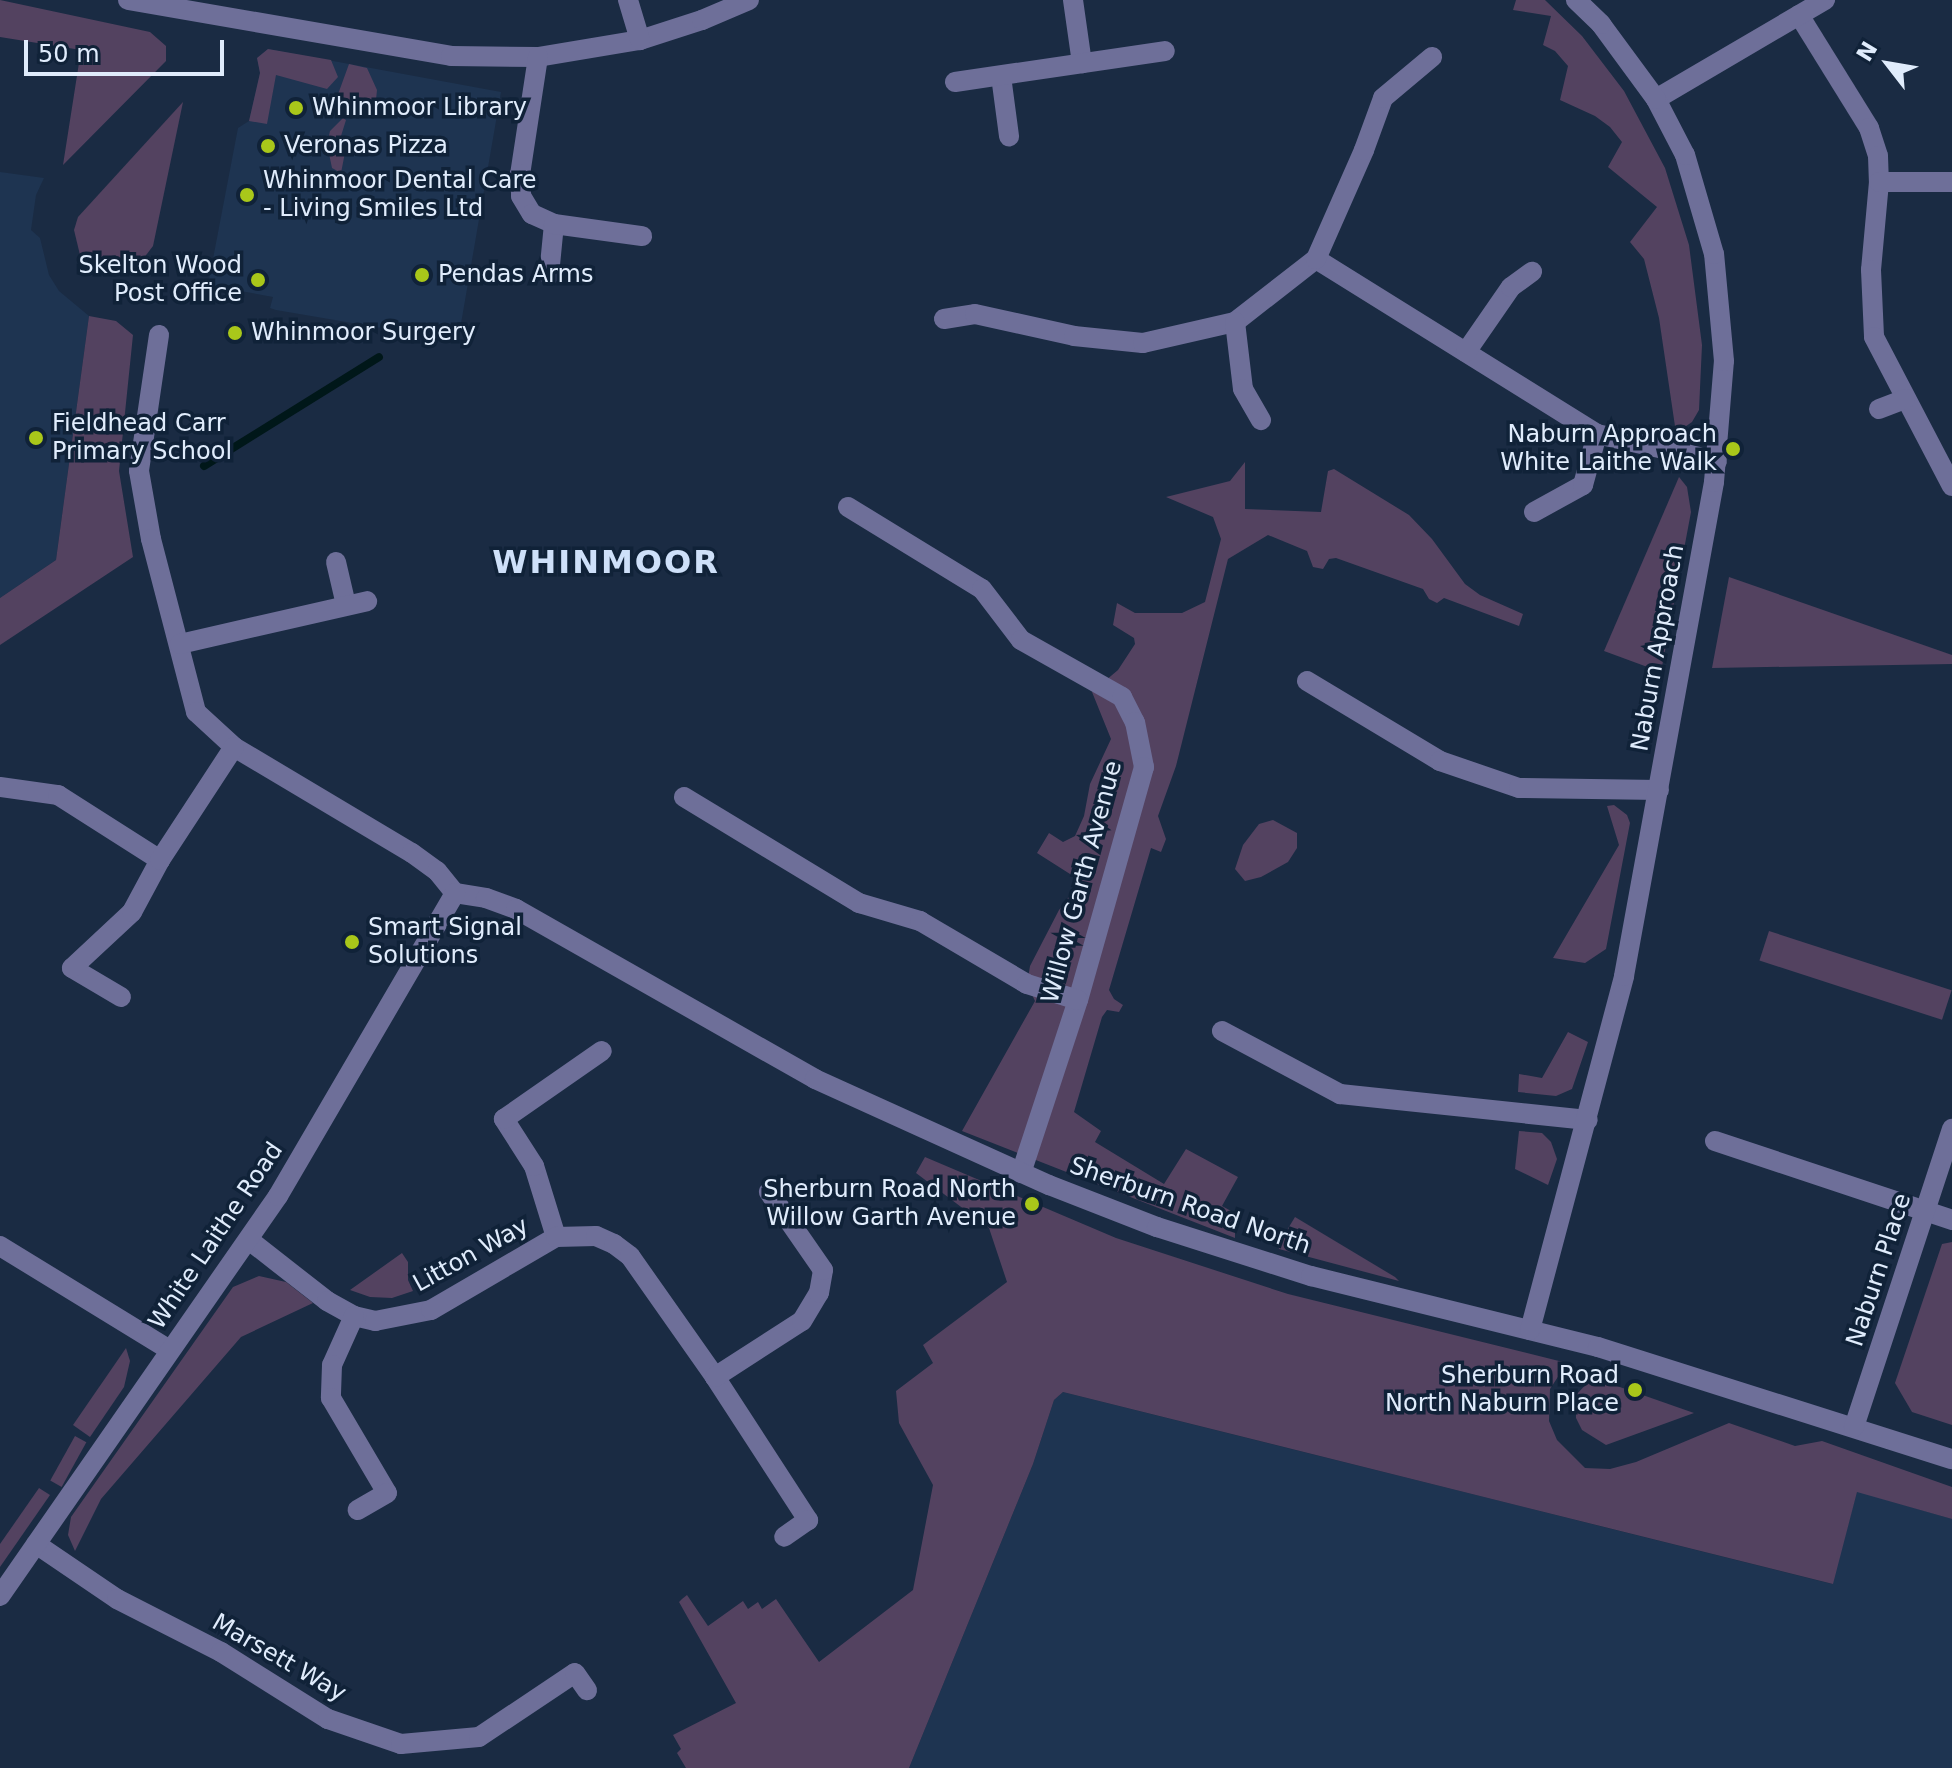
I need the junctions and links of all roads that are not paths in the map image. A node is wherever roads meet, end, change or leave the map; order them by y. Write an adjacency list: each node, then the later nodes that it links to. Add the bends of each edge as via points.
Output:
1 (128, 0): 10 (street, via 451,56)
2 (628, 0): 8 (street)
3 (749, 0): 8 (street)
4 (1073, 0): 12 (street)
5 (1576, 0): 15 (street, Naburn Approach, via 1601,24)
6 (1825, 0): 7 (street)
7 (1799, 15): 15 (street); 17 (street, via 1869,128)
8 (640, 40): 10 (street)
9 (1165, 51): 12 (street)
10 (538, 57): 19 (street, via 521,196 532,214)
11 (1432, 57): 21 (street, via 1383,98)
12 (1082, 63): 13 (street)
13 (1001, 76): 14 (street); 16 (street)
14 (955, 82)
15 (1656, 99): 32 (street, Naburn Approach, via 1685,155 1714,254 1724,361)
16 (1009, 136)
17 (1879, 182): 18 (street); 28 (street, via 1871,270 1874,337)
18 (1952, 182)
19 (554, 224): 20 (street); 23 (street)
20 (642, 236)
21 (1316, 259): 25 (street); 27 (street)
22 (1532, 272): 27 (street, via 1511,287)
23 (549, 275)
24 (944, 319): 25 (street, via 975,314 1074,336 1143,343)
25 (1235, 322): 30 (street, via 1243,389)
26 (159, 335): 39 (street, via 139,471 151,539)
27 (1466, 352): 31 (street)
28 (1905, 399): 29 (street); 33 (street)
29 (1879, 409)
30 (1261, 420)
31 (1597, 434): 32 (street); 35 (street, via 1583,485)
32 (1717, 461): 43 (street, Naburn Approach)
33 (1952, 486)
34 (848, 507): 48 (street, Willow Garth Avenue, via 982,589 1021,640 1122,697 1135,722 1144,767)
35 (1534, 512)
36 (336, 562): 38 (street)
37 (367, 601): 38 (street)
38 (346, 605): 39 (street)
39 (180, 644): 41 (street, via 196,712)
40 (1307, 681): 43 (street, via 1440,761 1519,788)
41 (234, 747): 45 (street); 46 (street, via 412,853)
42 (0, 787): 45 (street, via 58,795)
43 (1659, 790): 51 (street, Naburn Approach, via 1622,988)
44 (684, 797): 48 (street, via 859,903 920,921 1027,984)
45 (160, 860): 47 (street, via 132,912 72,968)
46 (455, 893): 54 (street, Sherburn Road North, via 516,909 815,1079); 59 (street, White Laithe Road, via 331,1110)
47 (121, 997)
48 (1078, 1000): 54 (street, Willow Garth Avenue)
49 (1222, 1031): 51 (street, via 1340,1094)
50 (602, 1051): 58 (street, via 504,1119 534,1166)
51 (1588, 1120): 62 (street, Naburn Approach)
52 (1952, 1129): 56 (street, Naburn Place)
53 (1715, 1141): 56 (street)
54 (1021, 1173): 62 (street, Sherburn Road North, via 1157,1227 1299,1272)
55 (769, 1192): 64 (street, via 823,1270 819,1293 802,1321)
56 (1926, 1212): 57 (street); 65 (street, Naburn Place)
57 (1952, 1220)
58 (556, 1237): 61 (street, Litton Way, via 431,1310 375,1321); 64 (street, Litton Way, via 596,1236 630,1256)
59 (249, 1240): 61 (street, Litton Way); 63 (street, White Laithe Road)
60 (0, 1247): 63 (street)
61 (354, 1316): 67 (street, via 328,1384 331,1398 387,1493)
62 (1530, 1330): 65 (street, Sherburn Road North)
63 (170, 1350): 69 (street, White Laithe Road)
64 (715, 1377): 68 (street, Litton Way, via 808,1520)
65 (1854, 1427): 66 (street, Sherburn Road North)
66 (1952, 1459)
67 (358, 1510)
68 (784, 1537)
69 (36, 1544): 70 (street, White Laithe Road); 71 (street, Marsett Way, via 117,1599 221,1652 328,1719 401,1744 479,1737 575,1673)
70 (0, 1596)
71 (587, 1690)

